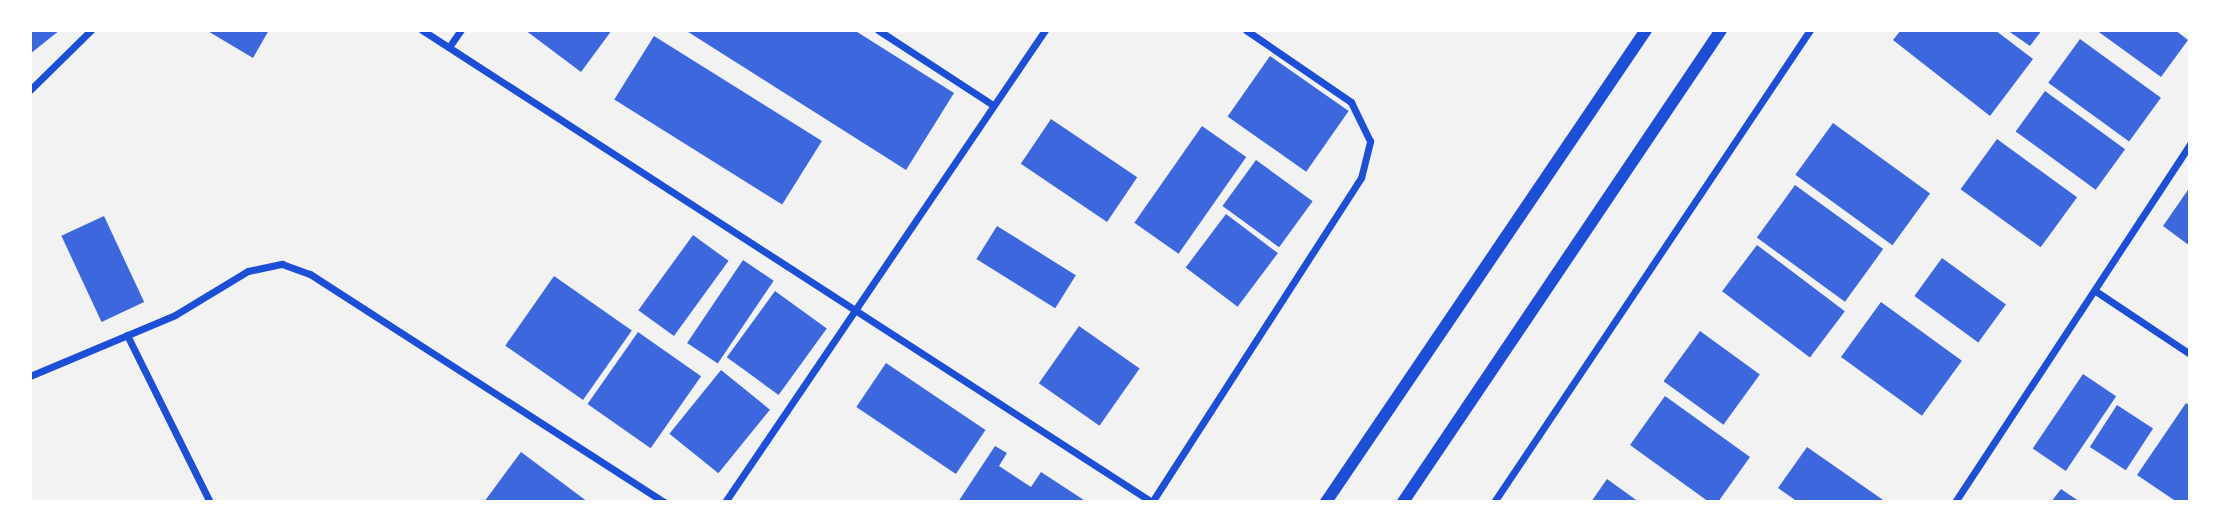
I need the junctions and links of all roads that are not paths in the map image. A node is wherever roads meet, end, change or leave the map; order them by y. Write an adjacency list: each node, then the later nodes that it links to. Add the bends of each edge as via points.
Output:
1 (91, 30): 11 (street)
2 (422, 30): 10 (street)
3 (461, 30): 10 (street)
4 (878, 30): 12 (street)
5 (1045, 30): 12 (street)
6 (1246, 30): 22 (street, via 1351,102 1370,141 1361,178)
7 (1646, 30): 23 (street)
8 (1721, 30): 24 (street)
9 (1810, 30): 25 (street)
10 (449, 47): 15 (street)
11 (30, 90)
12 (993, 105): 15 (street)
13 (2190, 144): 14 (street)
14 (2097, 292): 17 (street); 26 (street)
15 (855, 309): 21 (street); 22 (street)
16 (127, 335): 18 (street); 19 (street); 20 (street, via 175,315 247,271 282,264 310,274)
17 (2190, 354)
18 (30, 376)
19 (211, 502)
20 (664, 502)
21 (725, 502)
22 (1152, 502)
23 (1326, 502)
24 (1403, 502)
25 (1494, 502)
26 (1955, 502)

